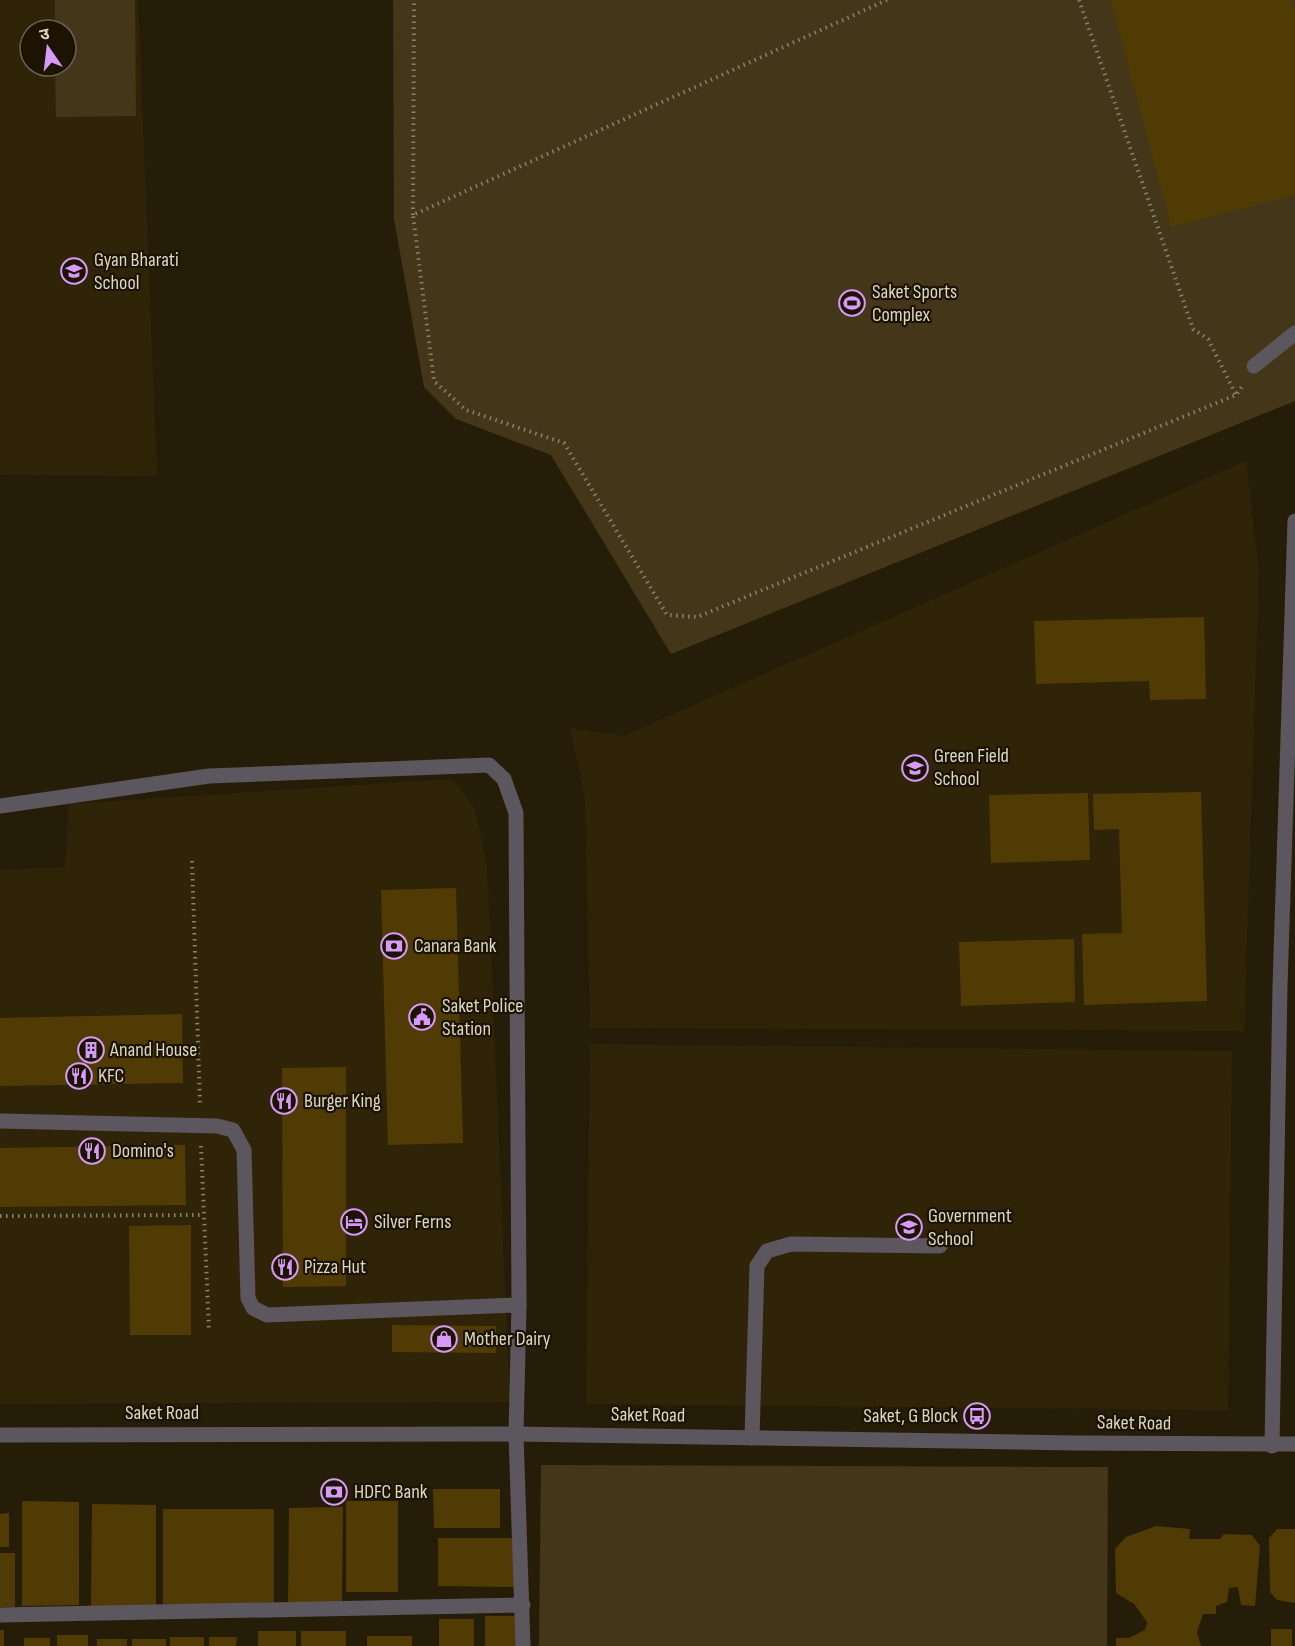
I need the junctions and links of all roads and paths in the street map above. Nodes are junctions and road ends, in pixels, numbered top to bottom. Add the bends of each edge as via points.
1 (414, 0) edge
2 (887, 0) edge
3 (1079, 0) edge
4 (413, 215) junction
5 (1295, 333) edge
6 (1254, 366) dead end
7 (1294, 521) edge
8 (1294, 579) edge
9 (0, 806) edge
10 (192, 861) dead end
11 (1287, 986) edge
12 (0, 1121) edge
13 (201, 1126) junction
14 (204, 1215) junction
15 (0, 1216) edge
16 (940, 1246) dead end
17 (519, 1305) junction
18 (209, 1331) dead end
19 (516, 1434) junction
20 (0, 1435) edge
21 (752, 1438) junction
22 (1295, 1444) edge
23 (1272, 1446) junction
24 (523, 1605) junction
25 (0, 1615) edge
26 (522, 1646) edge

1 - 4 path
2 - 4 path
3 - 4 path via 1193,329 1208,339 1236,395 697,617 667,615 564,443 466,410 434,381
5 - 6 street
7 - 8 street
8 - 11 street
9 - 17 street via 209,776 489,765 504,779 516,813
10 - 13 path
11 - 23 street
12 - 13 street
13 - 14 path
13 - 17 street via 233,1130 244,1150 248,1298 260,1313 267,1316
14 - 15 path
14 - 18 path
16 - 21 street via 791,1244 767,1251 757,1266
17 - 19 street
19 - 20 street, Saket Road
19 - 21 street, Saket Road
19 - 24 street
21 - 23 street, Saket Road
22 - 23 street, Saket Road
24 - 25 street
24 - 26 street

